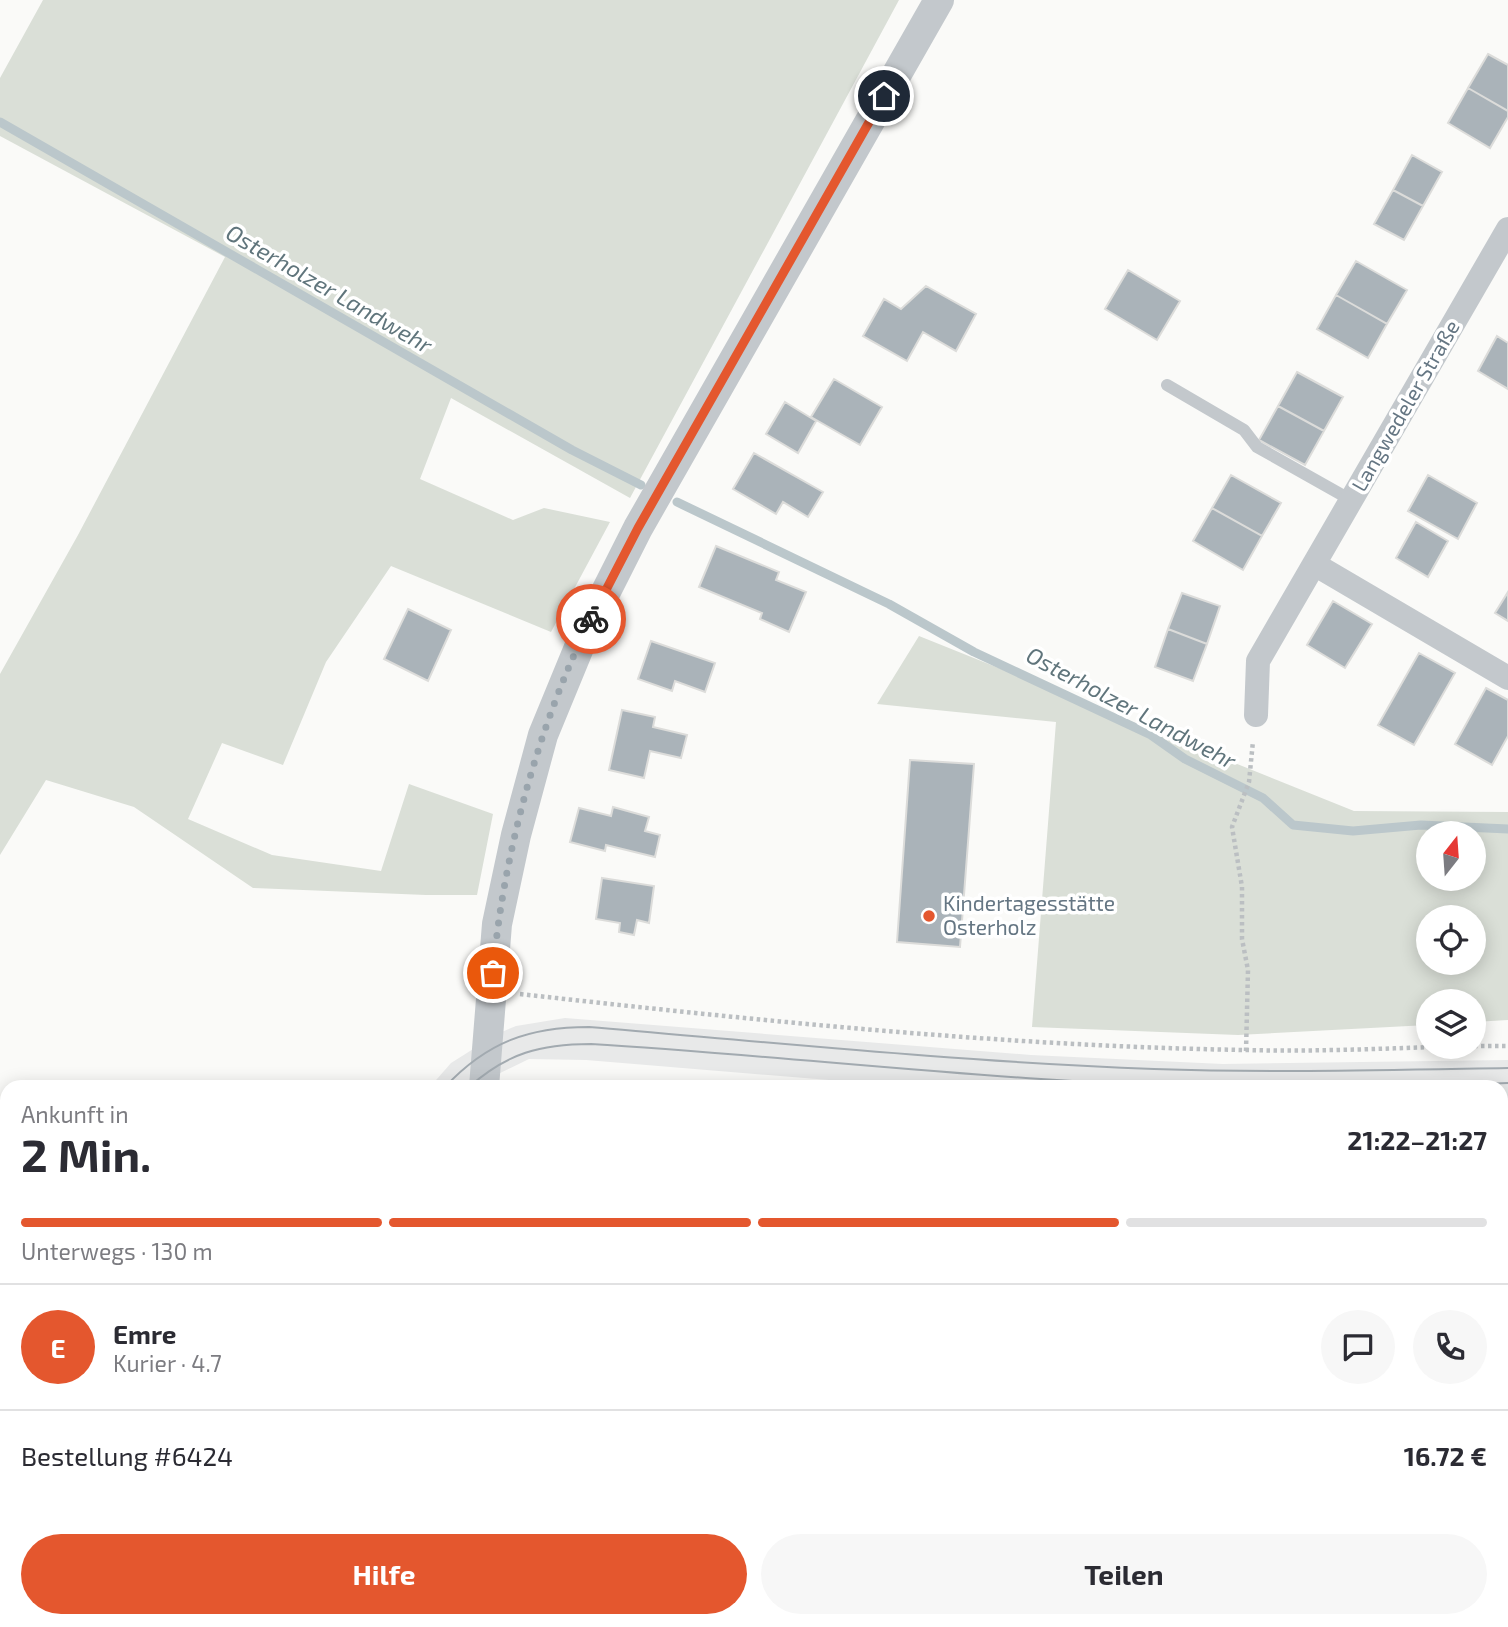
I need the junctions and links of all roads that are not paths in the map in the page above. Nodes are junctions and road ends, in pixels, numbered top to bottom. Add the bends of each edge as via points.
1 (939, 0) edge
2 (1504, 243) edge
3 (1167, 385) dead end
4 (1351, 500) junction
5 (1314, 564) junction
6 (1508, 678) edge
7 (1256, 715) road end
8 (485, 1080) edge

1 - 8 street via 638,528 584,633 543,735 516,835 497,924
2 - 4 street, Langwedeler Straße
3 - 4 lane via 1244,430 1256,447
4 - 5 street, Langwedeler Straße
5 - 6 street
5 - 7 street, Langwedeler Straße via 1258,662

